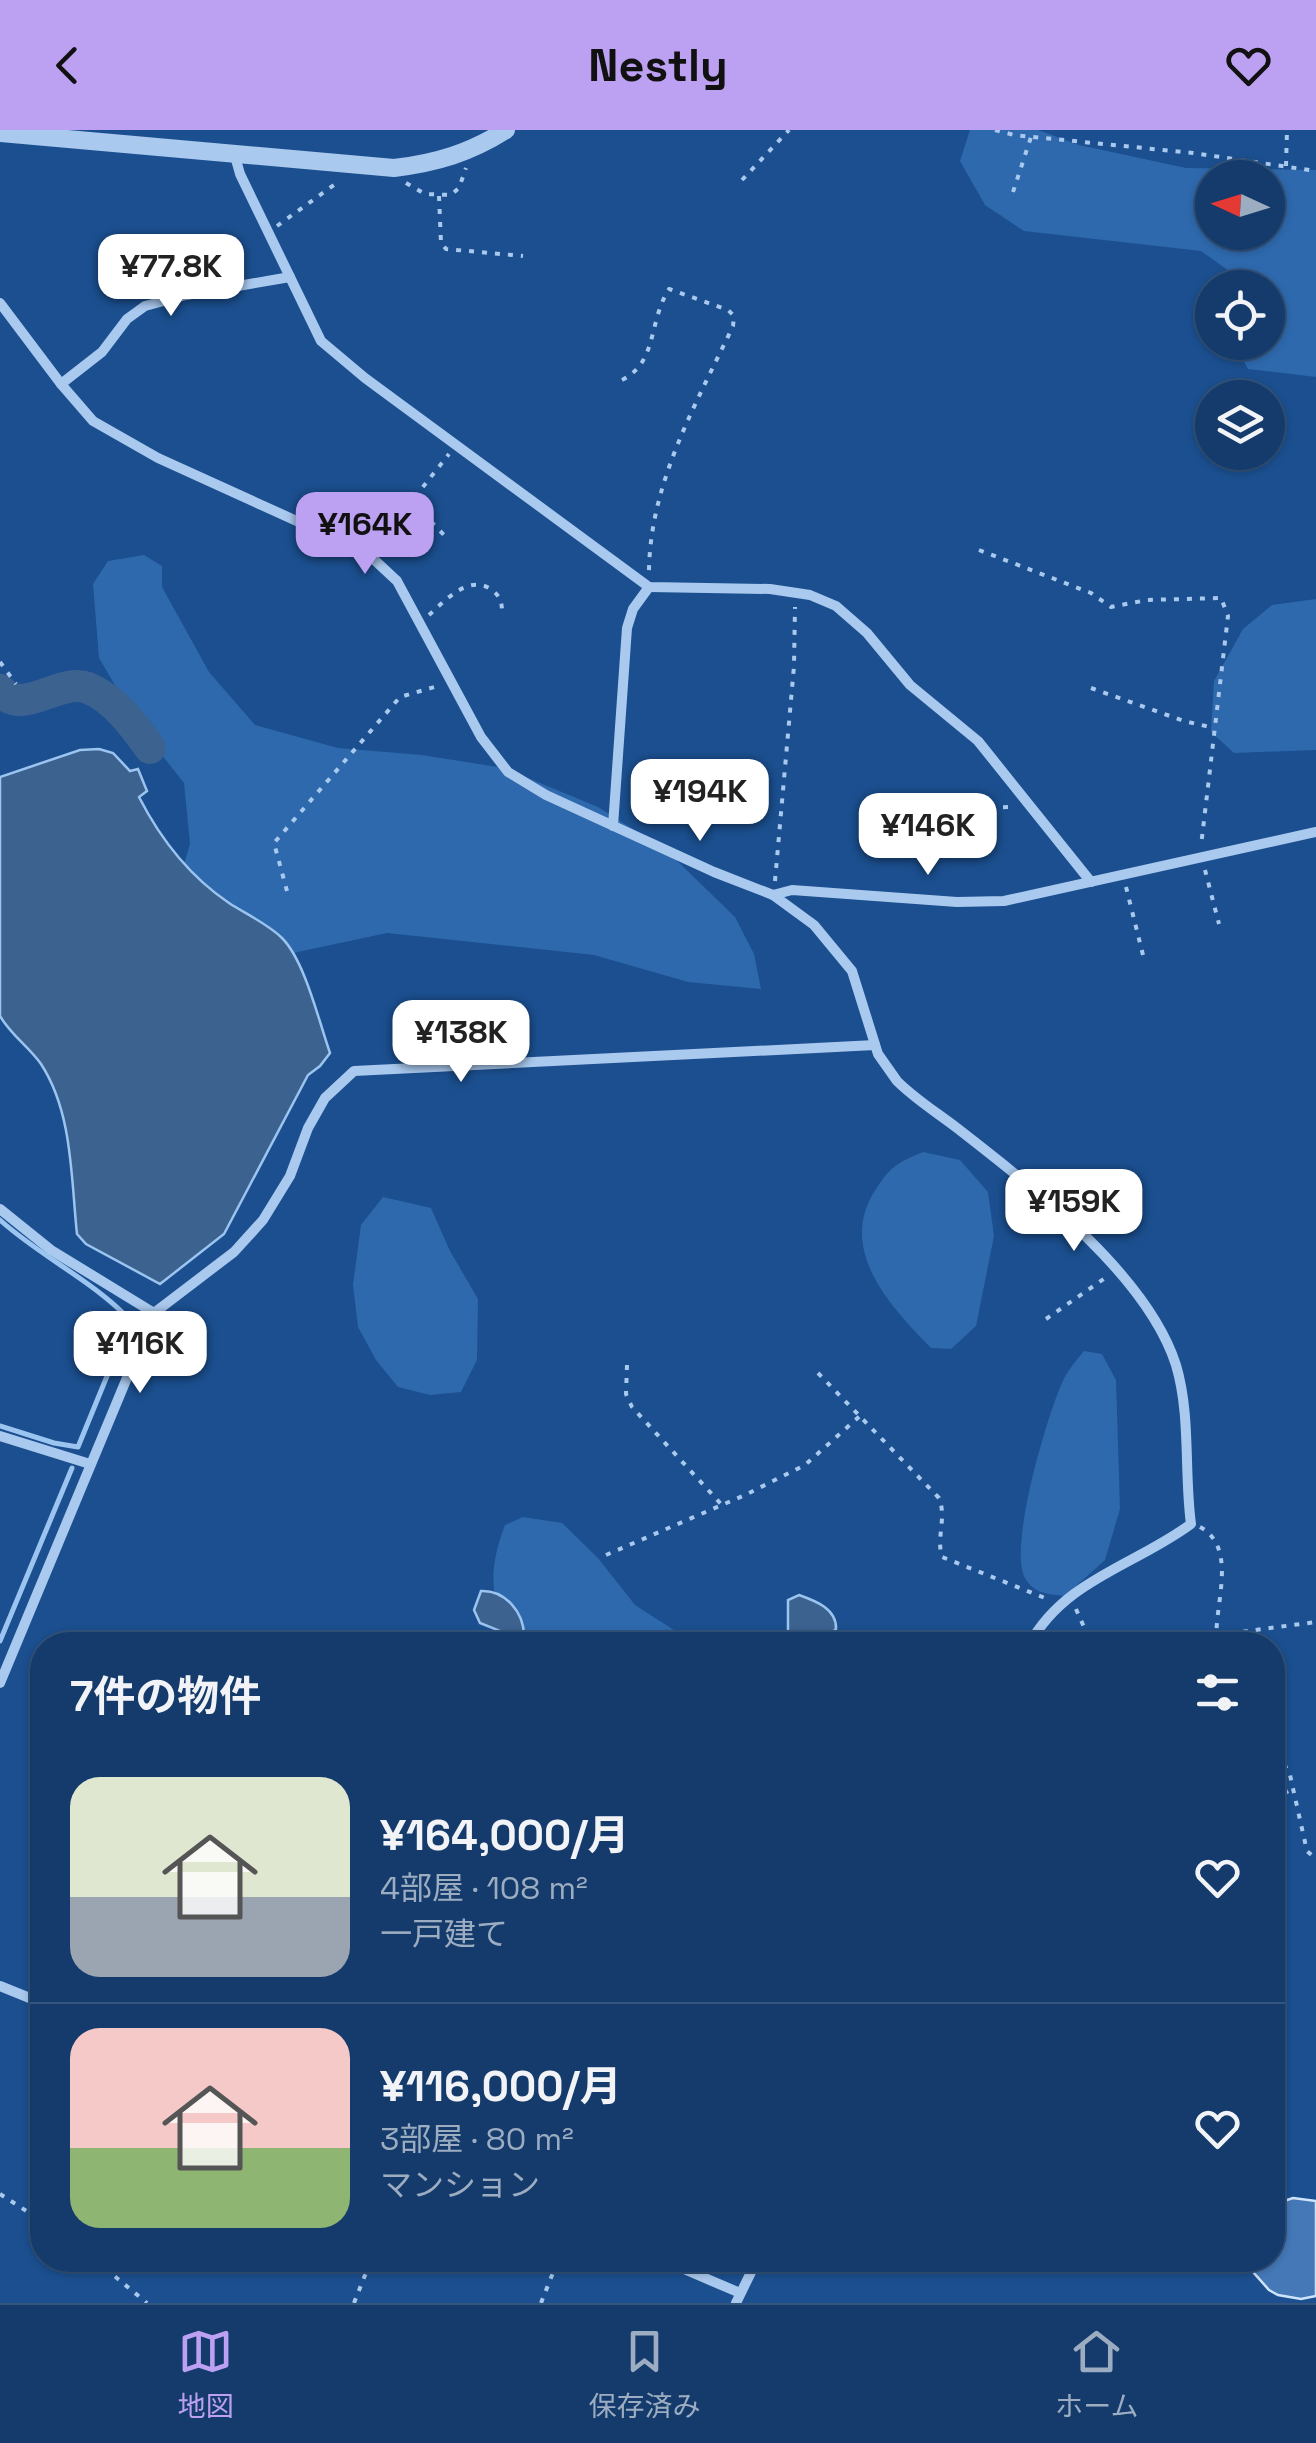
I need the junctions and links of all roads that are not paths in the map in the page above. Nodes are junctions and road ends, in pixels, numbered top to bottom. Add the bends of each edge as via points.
1 (506, 130) edge
2 (0, 133) edge
3 (235, 156) junction
4 (290, 277) junction
5 (0, 303) edge
6 (61, 384) junction
7 (648, 587) junction
8 (613, 826) junction
9 (1316, 832) edge
10 (1091, 882) junction
11 (774, 895) junction
12 (875, 1046) junction
13 (0, 1209) edge
14 (154, 1313) junction
15 (0, 1436) edge
16 (90, 1464) junction
17 (1036, 1632) edge
18 (0, 1683) edge
19 (0, 1986) edge
20 (30, 1999) edge
21 (687, 2272) edge
22 (752, 2272) edge
23 (738, 2298) edge

1 - 3 street via 466,153 394,168
2 - 3 street
3 - 4 street
4 - 6 street via 145,306
4 - 7 street via 321,341
5 - 6 street
6 - 8 street via 93,420 124,441 368,553 397,582 481,736 508,772
7 - 8 street via 627,628
7 - 10 street via 797,592 836,606 902,677 978,741
8 - 11 street
9 - 10 street
10 - 11 street via 977,902 792,890
11 - 12 street via 814,925 852,971
12 - 14 street via 354,1071 325,1098 263,1220 234,1252
12 - 17 street via 912,1096 1048,1202 1115,1271 1150,1316 1176,1366 1191,1524 1062,1602
13 - 14 street via 51,1250
14 - 16 street
15 - 16 street
16 - 18 street
19 - 20 street
21 - 23 street
22 - 23 street

